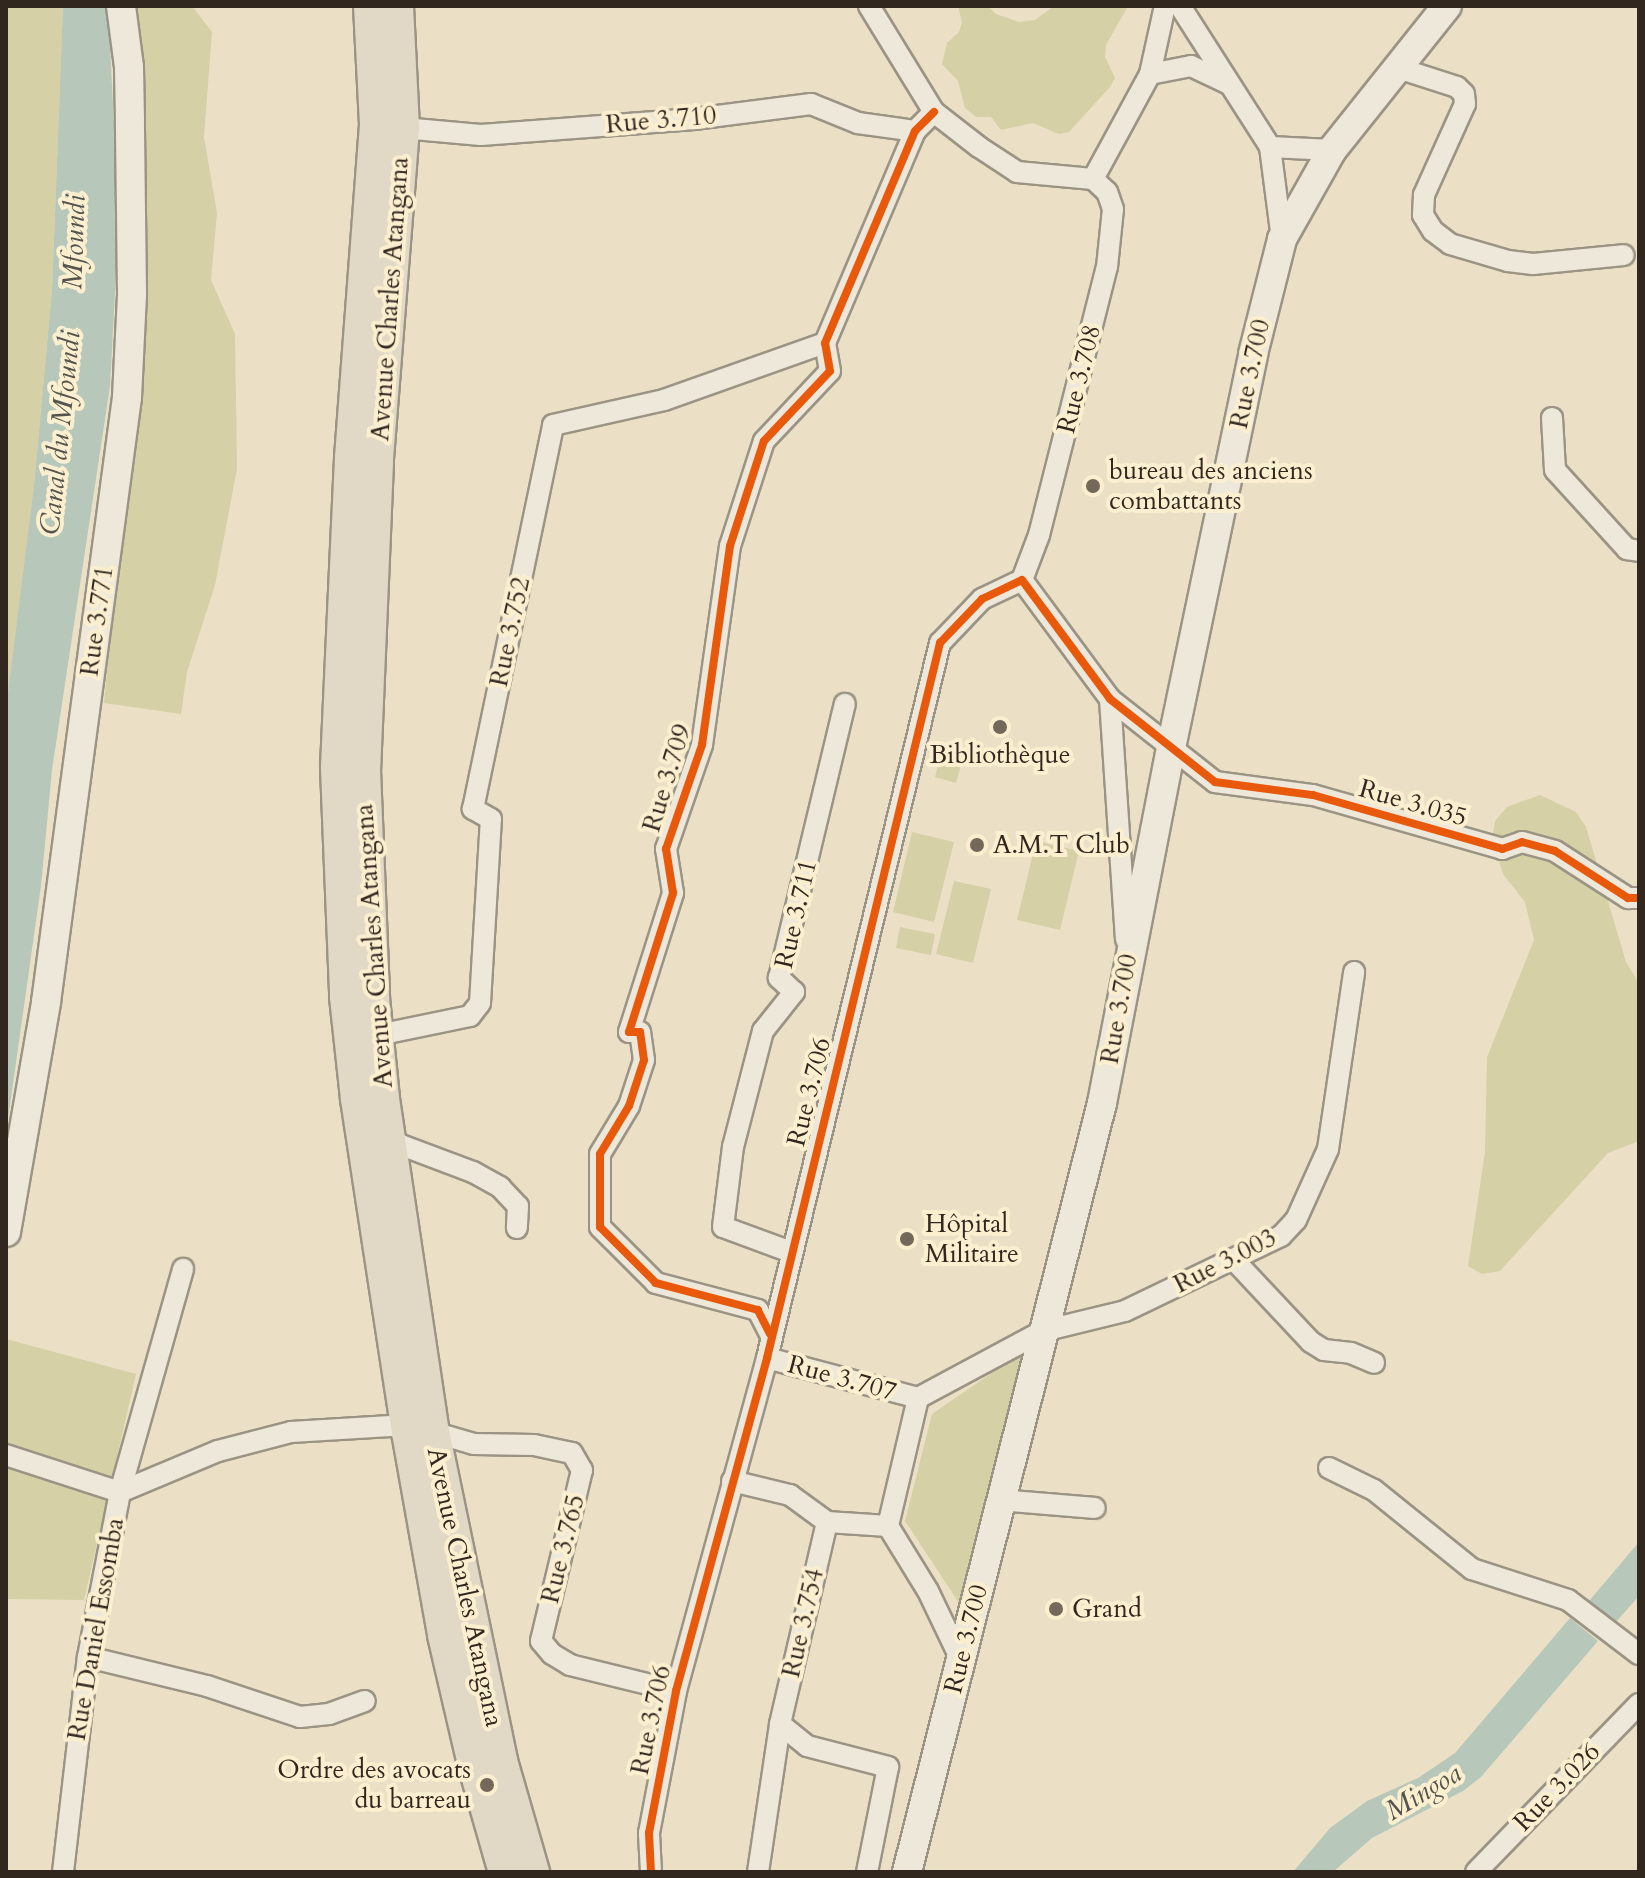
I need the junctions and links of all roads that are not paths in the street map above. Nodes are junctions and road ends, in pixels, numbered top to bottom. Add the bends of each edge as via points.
1 (121, 6) edge
2 (370, 6) edge
3 (397, 6) edge
4 (869, 6) edge
5 (1165, 6) edge
6 (1180, 6) edge
7 (1447, 6) edge
8 (1398, 68) junction
9 (1150, 74) junction
10 (1230, 86) junction
11 (934, 112) junction
12 (403, 128) junction
13 (915, 131) junction
14 (1270, 147) junction
15 (1332, 150) junction
16 (1093, 179) junction
17 (1282, 239) junction
18 (1624, 255) dead end
19 (825, 343) junction
20 (1552, 418) dead end
21 (1639, 551) edge
22 (1022, 580) junction
23 (1110, 699) junction
24 (845, 704) dead end
25 (1171, 748) junction
26 (1639, 898) edge
27 (1127, 960) junction
28 (1354, 972) dead end
29 (378, 1035) junction
30 (389, 1137) junction
31 (517, 1228) dead end
32 (6, 1232) edge
33 (791, 1252) junction
34 (1233, 1259) junction
35 (183, 1269) dead end
36 (1043, 1331) junction
37 (770, 1334) junction
38 (767, 1358) junction
39 (1374, 1363) dead end
40 (918, 1398) junction
41 (420, 1429) junction
42 (6, 1455) edge
43 (1329, 1468) dead end
44 (732, 1481) junction
45 (120, 1492) junction
46 (1000, 1500) junction
47 (1095, 1508) dead end
48 (827, 1522) junction
49 (888, 1526) junction
50 (1639, 1654) edge
51 (88, 1657) junction
52 (962, 1662) junction
53 (676, 1691) junction
54 (365, 1701) dead end
55 (1639, 1704) edge
56 (780, 1724) junction
57 (63, 1872) edge
58 (505, 1872) edge
59 (533, 1872) edge
60 (651, 1872) edge
61 (758, 1872) edge
62 (867, 1872) edge
63 (907, 1872) edge
64 (1476, 1872) edge

1 - 32 main road, Rue 3.771 via 129,67 132,294 127,397 46,1002
2 - 41 main road, Avenue Charles Atangana via 376,125 345,552 338,815 346,997 357,1099
3 - 12 main road, Avenue Charles Atangana
4 - 11 street
5 - 9 street
6 - 10 street
7 - 8 main road, Rue 3.700
8 - 15 main road, Rue 3.700
8 - 18 street via 1464,94 1465,104 1424,195 1423,215 1433,231 1450,244 1508,261 1533,264
9 - 10 street via 1191,66
9 - 16 street
10 - 14 street
11 - 13 street, Rue 3.709
11 - 16 street via 1017,172
12 - 13 street, Rue 3.710 via 481,135 811,104 858,123
12 - 29 main road, Avenue Charles Atangana via 376,478 364,770
13 - 19 street, Rue 3.709
14 - 15 street
14 - 17 street
15 - 17 main road, Rue 3.700
16 - 22 street, Rue 3.708 via 1107,192 1113,209 1107,267 1039,535
17 - 25 main road, Rue 3.700
19 - 29 street, Rue 3.752 via 664,400 553,425 473,809 491,819 480,1003 470,1016
19 - 37 street, Rue 3.709 via 830,371 764,441 730,546 702,745 666,849 673,893 629,1032 640,1032 644,1060 629,1106 600,1154 600,1227 656,1283 758,1310
20 - 21 street via 1555,470 1627,549
22 - 23 street
22 - 33 street, Rue 3.706 via 982,599 940,643
23 - 25 street
23 - 27 street
24 - 33 street, Rue 3.711 via 779,978 794,992 763,1031 733,1147 723,1227
25 - 26 street, Rue 3.035 via 1215,782 1313,795 1502,849 1522,842 1555,851 1628,898
25 - 27 main road, Rue 3.700
27 - 36 main road, Rue 3.700 via 1102,1103
28 - 34 street, Rue 3.003 via 1328,1149 1314,1185 1281,1236
29 - 30 main road, Avenue Charles Atangana
30 - 31 street via 500,1187 518,1206
30 - 41 main road, Avenue Charles Atangana
33 - 37 street, Rue 3.706
34 - 36 street, Rue 3.003 via 1125,1311
34 - 39 street via 1311,1342
35 - 45 street
36 - 40 street, Rue 3.707
36 - 46 main road, Rue 3.700
37 - 38 street, Rue 3.706
38 - 40 street, Rue 3.707
38 - 44 street, Rue 3.706
40 - 49 street
41 - 45 street, Rue Daniel Essomba via 291,1432 218,1451
41 - 53 street, Rue 3.765 via 474,1444 534,1445 572,1453 582,1470 541,1641 570,1665
41 - 58 main road, Avenue Charles Atangana via 444,1635
41 - 59 main road, Avenue Charles Atangana
42 - 45 street
43 - 50 street via 1374,1490 1472,1569 1568,1600
44 - 48 street via 790,1495
44 - 53 street, Rue 3.706
45 - 51 street, Rue Daniel Essomba
46 - 47 street
46 - 52 main road, Rue 3.700
48 - 49 street
48 - 56 street, Rue 3.754
49 - 52 street via 928,1591
51 - 54 street via 207,1686 300,1717 329,1714
51 - 57 street, Rue Daniel Essomba
52 - 63 main road, Rue 3.700
53 - 60 street, Rue 3.706 via 649,1833
55 - 64 street, Rue 3.026
56 - 61 street, Rue 3.754
56 - 62 street via 807,1746 888,1767

